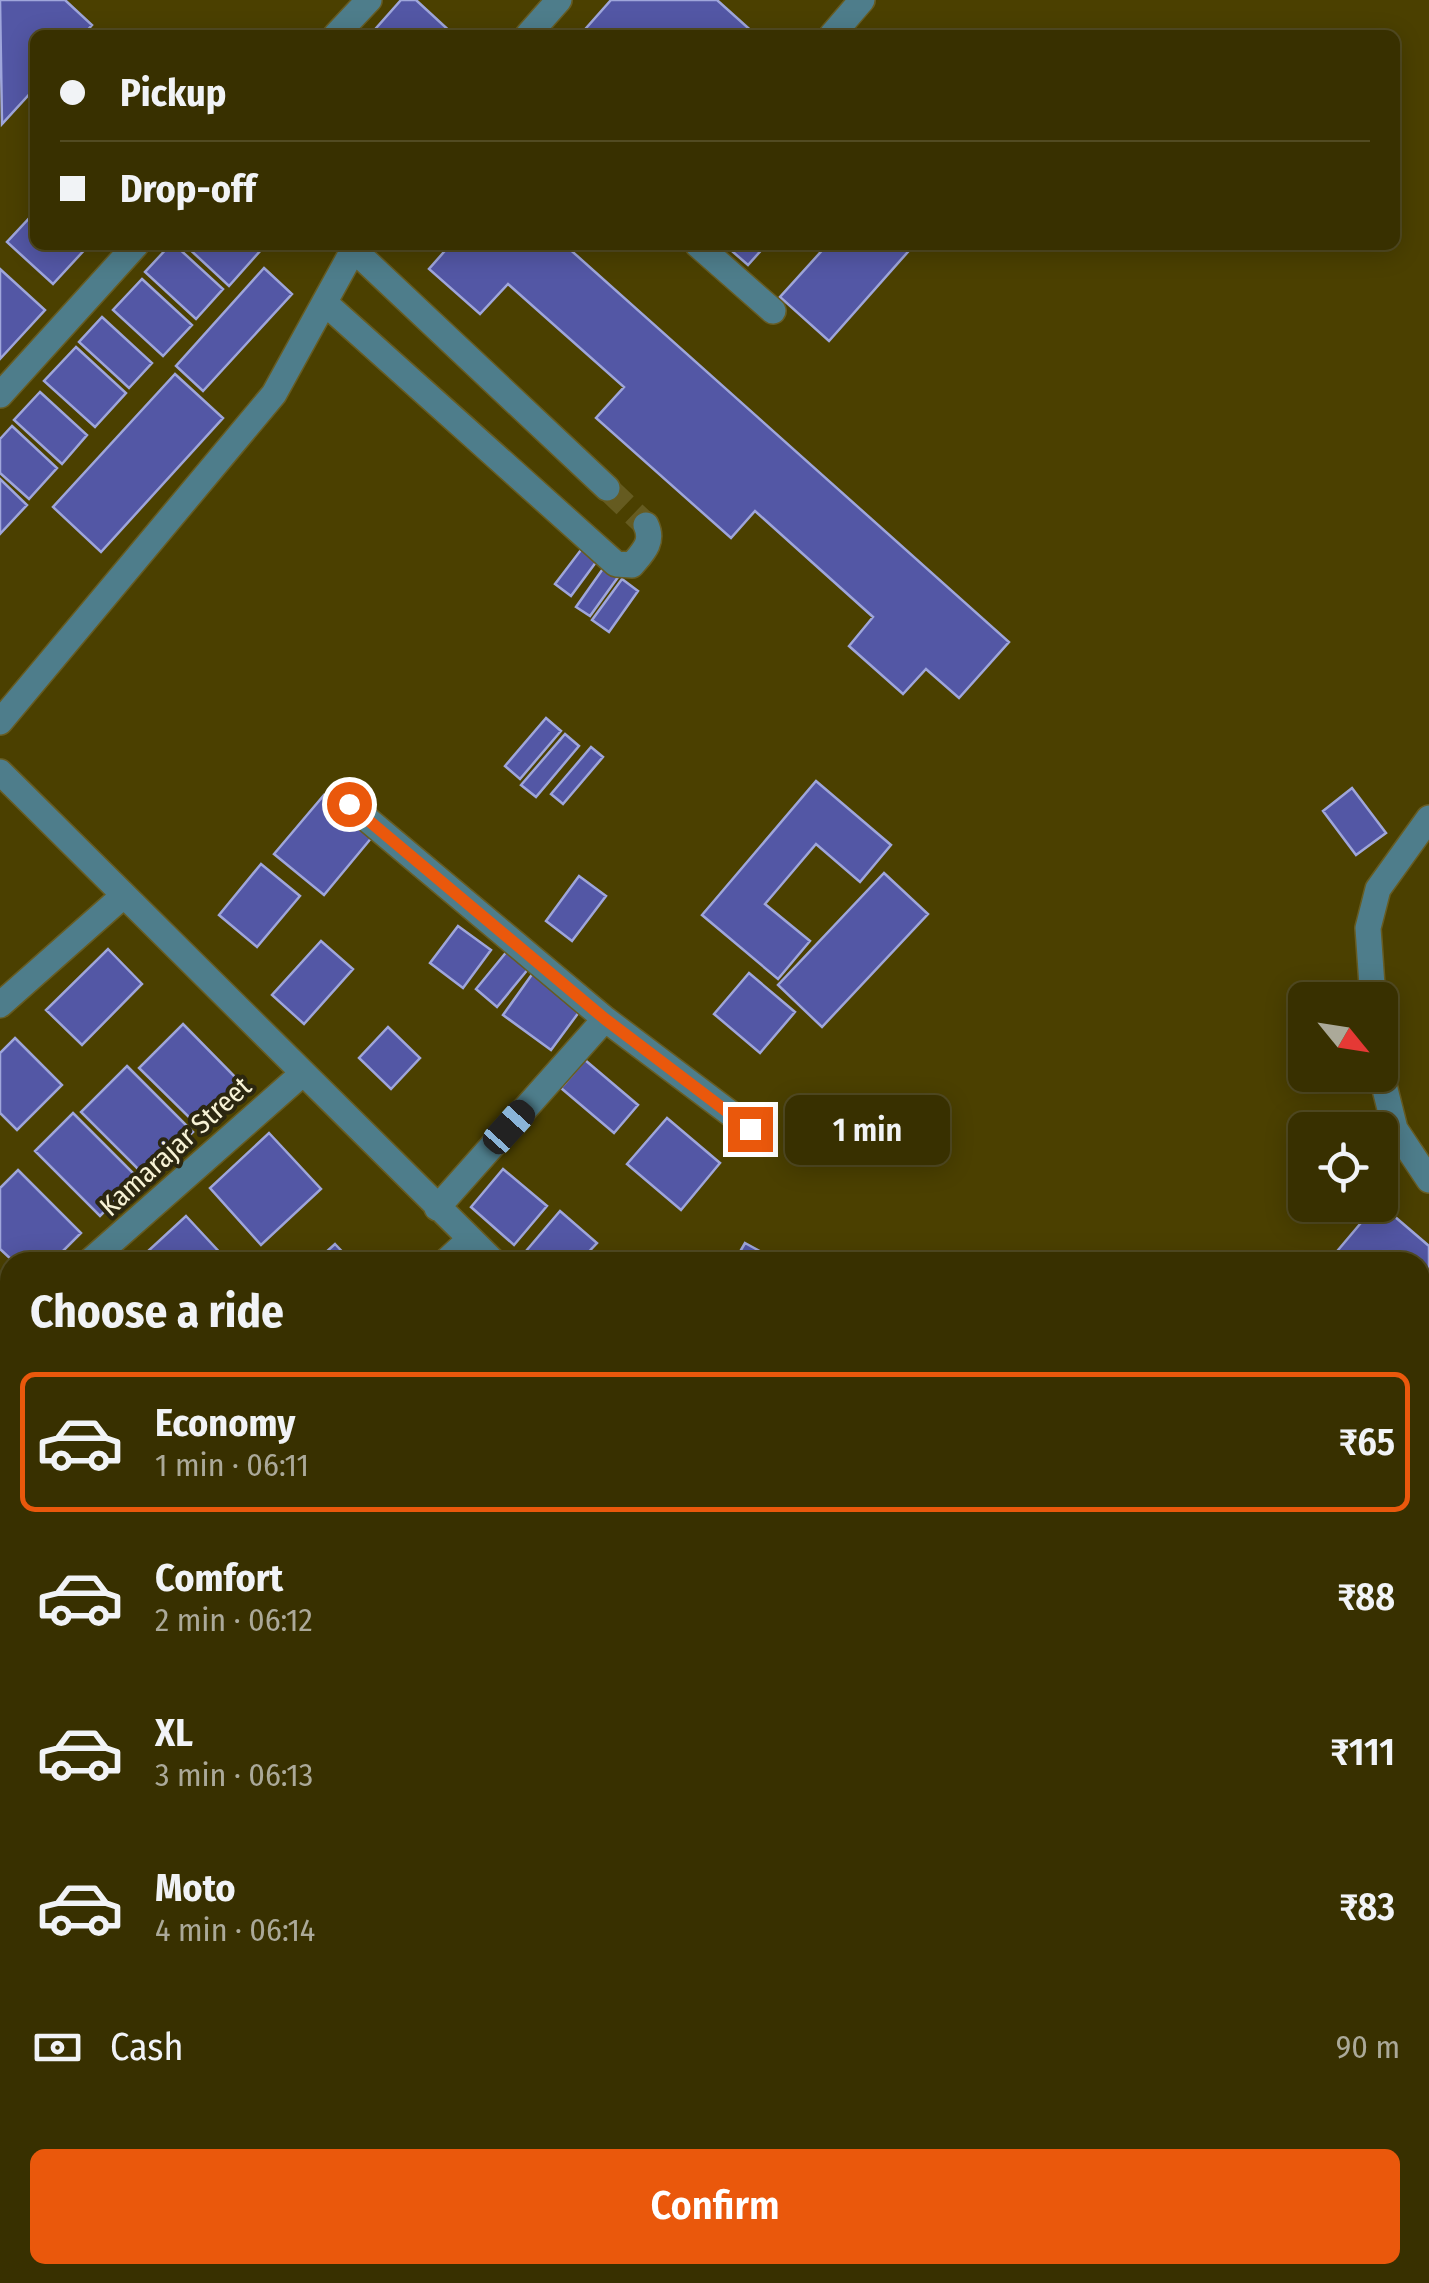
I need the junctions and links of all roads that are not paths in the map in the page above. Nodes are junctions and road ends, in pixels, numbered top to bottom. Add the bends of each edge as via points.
1 (370, 0) edge
2 (558, 0) edge
3 (862, 0) edge
4 (341, 30) edge
5 (532, 30) edge
6 (836, 30) edge
7 (131, 250) edge
8 (353, 250) edge
9 (358, 250) edge
10 (704, 250) edge
11 (325, 302) junction
12 (773, 311) dead end
13 (0, 395) edge
14 (607, 488) tunnel mouth
15 (646, 525) dead end
16 (0, 722) edge
17 (0, 772) edge
18 (349, 804) dead end
19 (1429, 818) edge
20 (124, 896) junction
21 (1371, 982) edge
22 (0, 1005) edge
23 (605, 1019) junction
24 (302, 1074) junction
25 (1385, 1092) edge
26 (750, 1129) dead end
27 (1429, 1180) edge
28 (437, 1208) junction
29 (468, 1240) junction
30 (100, 1252) edge
31 (455, 1252) edge
32 (482, 1252) edge

1 - 4 street
2 - 5 street
3 - 6 street
7 - 13 street
8 - 11 street
9 - 14 street
10 - 12 street
11 - 15 street via 616,564 632,564 648,546
11 - 16 street via 274,394
17 - 20 street
18 - 23 street
19 - 21 street via 1378,889 1368,928
20 - 22 street
20 - 24 street
23 - 26 street
23 - 28 street
24 - 28 street
24 - 30 street, Kamarajar Street
25 - 27 street via 1394,1129
28 - 29 street
29 - 31 street
29 - 32 street

